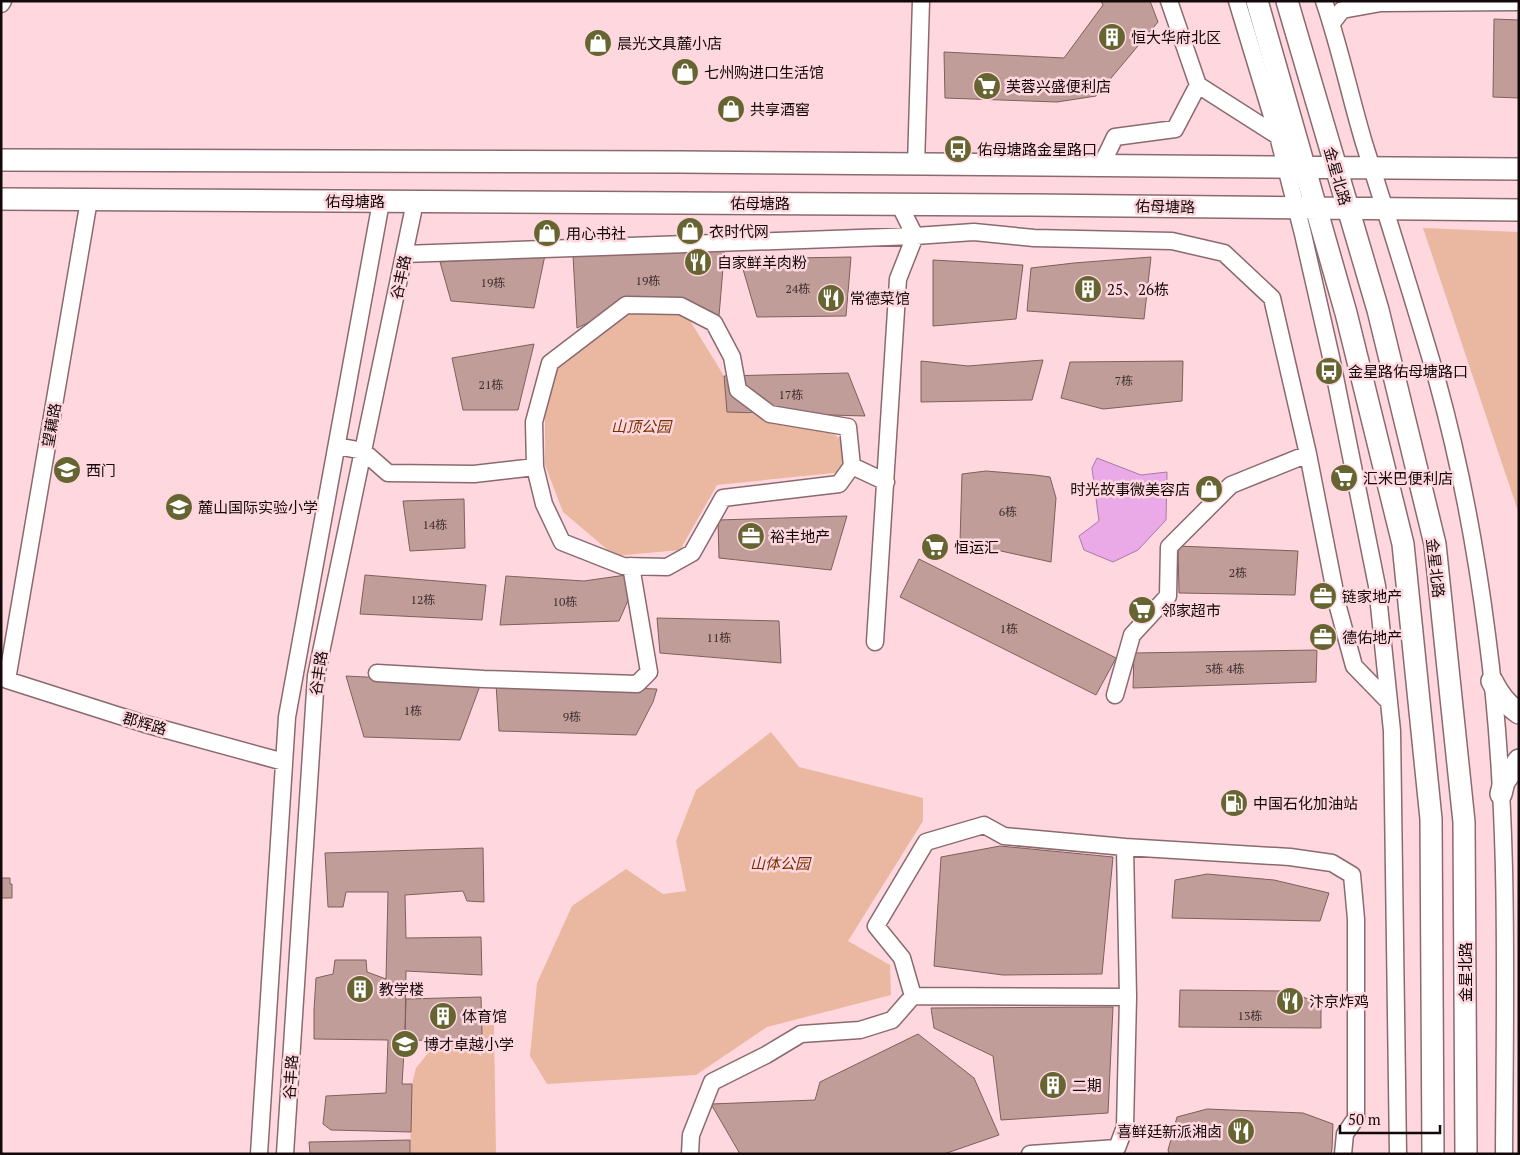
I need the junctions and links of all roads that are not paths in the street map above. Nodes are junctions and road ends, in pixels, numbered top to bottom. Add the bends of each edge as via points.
1 (921, 1) edge
2 (1169, 1) edge
3 (1237, 1) edge
4 (1257, 1) edge
5 (1287, 1) edge
6 (1324, 1) edge
7 (1519, 2) edge
8 (1332, 23) junction
9 (1198, 85) junction
10 (1278, 136) junction
11 (1, 160) edge
12 (916, 164) junction
13 (1101, 166) junction
14 (1296, 168) junction
15 (1336, 168) junction
16 (1372, 168) junction
17 (1519, 169) edge
18 (1, 199) edge
19 (90, 200) junction
20 (381, 202) junction
21 (414, 202) junction
22 (899, 204) junction
23 (1306, 208) junction
24 (1348, 209) junction
25 (1385, 209) junction
26 (1519, 210) edge
27 (915, 236) junction
28 (404, 254) junction
29 (337, 446) junction
30 (363, 451) junction
31 (1308, 454) junction
32 (852, 466) junction
33 (535, 467) junction
34 (886, 482) junction
35 (631, 566) junction
36 (876, 642) dead end
37 (377, 673) dead end
38 (6, 680) joint
39 (1492, 681) junction
40 (1115, 696) dead end
41 (1389, 702) junction
42 (1519, 713) edge
43 (1519, 760) edge
44 (284, 762) junction
45 (1501, 794) junction
46 (1125, 847) junction
47 (913, 996) junction
48 (1128, 997) junction
49 (259, 1154) edge
50 (284, 1154) edge
51 (690, 1154) edge
52 (1030, 1154) edge
53 (1343, 1154) edge
54 (1398, 1154) edge
55 (1434, 1154) edge
56 (1466, 1154) edge
57 (1504, 1154) edge

1 - 12 street
2 - 9 street
3 - 10 street
4 - 14 main road, 金星北路
5 - 15 main road, 金星北路
6 - 8 street
7 - 8 street via 1381,4 1342,10
8 - 16 street
9 - 10 street
9 - 13 street via 1175,128 1115,137
10 - 14 street
11 - 12 main road
12 - 13 main road
13 - 14 main road
14 - 15 main road
14 - 23 main road, 金星北路
15 - 16 main road
15 - 24 main road, 金星北路
16 - 17 main road
16 - 25 street
18 - 19 main road, 佑母塘路
19 - 20 main road, 佑母塘路
19 - 38 street, 望藕路
20 - 21 main road, 佑母塘路
20 - 29 street, 谷丰路
21 - 22 main road, 佑母塘路
21 - 28 street, 谷丰路
22 - 23 main road, 佑母塘路
22 - 27 street
23 - 24 main road, 佑母塘路
23 - 41 street via 1331,357 1377,586
23 - 55 main road, 金星北路 via 1346,313 1403,544 1432,819
24 - 25 main road, 佑母塘路
24 - 56 main road, 金星北路 via 1378,310 1435,544 1464,822
25 - 26 main road, 佑母塘路
25 - 39 street via 1448,425 1479,574
27 - 28 street
27 - 31 street via 974,232 1034,238 1172,241 1224,253 1272,298
27 - 34 street via 898,279
28 - 30 street, 谷丰路
29 - 30 street
29 - 44 street, 谷丰路 via 287,717
30 - 33 street via 388,473 474,474
30 - 50 street, 谷丰路 via 316,676
31 - 40 street via 1231,485 1169,546 1168,596 1132,635
31 - 41 street via 1338,607 1354,666
32 - 33 street via 848,427 770,414 738,390 732,357 714,323 681,306 626,305 550,363 534,422
32 - 34 street
32 - 35 street via 839,484 723,498 692,553 667,567
33 - 35 street via 544,504 562,542 623,566
34 - 36 street
35 - 37 street via 649,672 637,684
38 - 44 street, 郡辉路 via 145,724
39 - 42 main road via 1499,695
39 - 45 street
41 - 54 street
43 - 45 main road via 1504,782
44 - 49 street, 谷丰路
45 - 57 street via 1505,922
46 - 47 street via 1004,836 984,825 926,842 876,926 902,958
46 - 48 street
46 - 53 street via 1290,857 1332,863 1352,875 1356,919 1356,1118 1345,1134
47 - 48 street
47 - 51 street via 892,1020 860,1030 801,1034 712,1082 691,1135
48 - 52 street via 1125,1127 1117,1148

